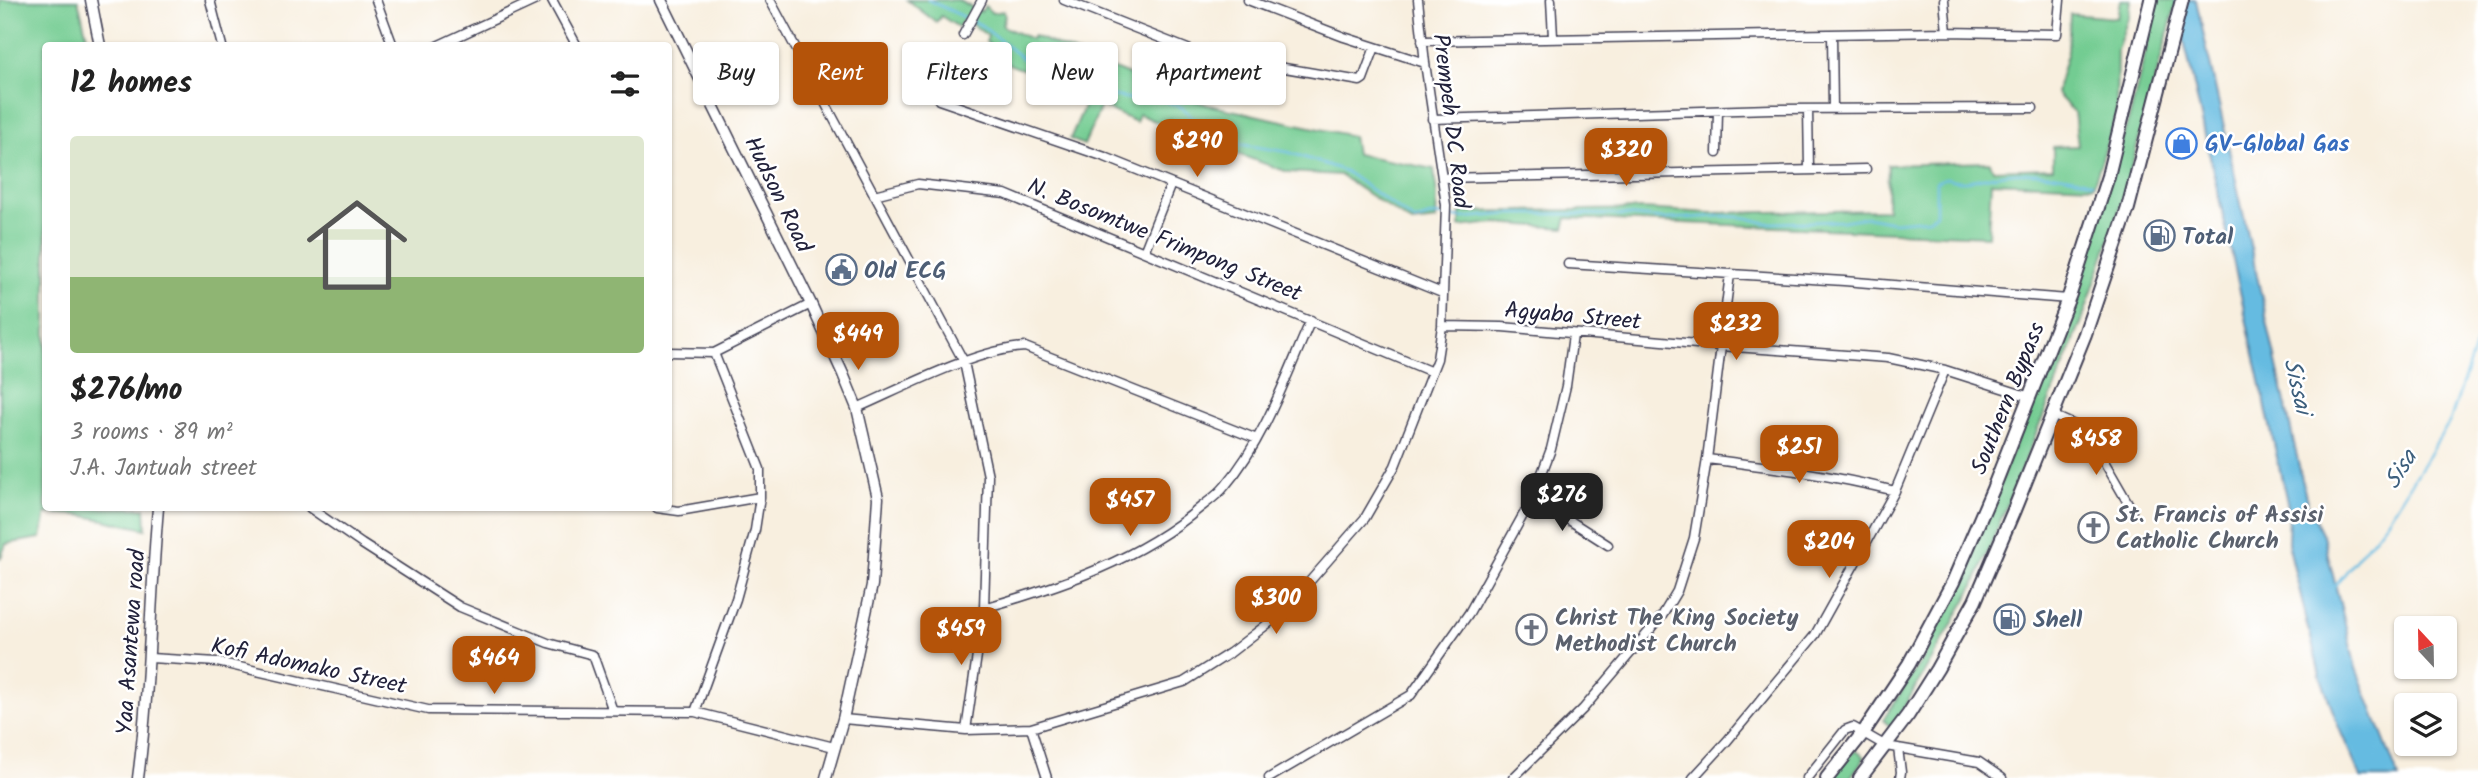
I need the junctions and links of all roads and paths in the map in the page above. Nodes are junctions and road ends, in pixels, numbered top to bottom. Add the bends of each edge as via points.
1 (91, 0) edge
2 (210, 0) edge
3 (376, 0) edge
4 (536, 0) edge
5 (552, 0) edge
6 (661, 0) edge
7 (770, 0) edge
8 (982, 0) edge
9 (1065, 0) edge
10 (1248, 0) edge
11 (1418, 0) edge
12 (1551, 0) edge
13 (1944, 0) edge
14 (2060, 0) edge
15 (2151, 0) edge
16 (2182, 0) edge
17 (1947, 32) junction
18 (963, 35) dead end
19 (1832, 35) junction
20 (1553, 37) junction
21 (1422, 41) junction
22 (99, 42) edge
23 (221, 42) edge
24 (392, 42) edge
25 (446, 42) edge
26 (574, 42) edge
27 (1374, 47) junction
28 (1425, 63) junction
29 (954, 105) edge
30 (2033, 108) dead end
31 (1808, 109) junction
32 (1833, 109) junction
33 (1718, 111) junction
34 (1432, 119) junction
35 (1717, 153) dead end
36 (1809, 169) junction
37 (1866, 169) dead end
38 (1442, 178) junction
39 (1171, 184) junction
40 (874, 195) junction
41 (1144, 252) junction
42 (1568, 264) dead end
43 (1730, 274) junction
44 (1443, 293) junction
45 (2068, 299) junction
46 (811, 304) junction
47 (1311, 320) junction
48 (1442, 326) junction
49 (1573, 335) junction
50 (1720, 346) junction
51 (672, 352) edge
52 (714, 353) junction
53 (964, 362) junction
54 (1945, 370) junction
55 (1432, 372) junction
56 (2030, 397) junction
57 (857, 408) junction
58 (2052, 415) junction
59 (1257, 439) junction
60 (1707, 459) junction
61 (1895, 491) junction
62 (760, 497) junction
63 (1533, 497) junction
64 (672, 510) edge
65 (2132, 510) dead end
66 (158, 511) edge
67 (314, 511) edge
68 (1608, 545) dead end
69 (984, 608) junction
70 (150, 658) junction
71 (613, 711) junction
72 (695, 712) junction
73 (843, 719) junction
74 (1031, 728) junction
75 (966, 730) junction
76 (1863, 733) junction
77 (834, 747) junction
78 (1892, 747) junction
79 (138, 778) edge
80 (826, 778) edge
81 (1047, 778) edge
82 (1269, 778) edge
83 (1514, 778) edge
84 (1693, 778) edge
85 (1807, 778) edge
86 (1827, 778) edge
87 (1860, 778) edge
88 (1900, 778) edge
89 (2002, 778) edge

1 - 22 street
2 - 23 street
3 - 24 street
4 - 25 street
5 - 26 street
6 - 46 street, Hudson Road
7 - 40 street
8 - 18 street
9 - 27 street via 1198,53 1360,81
10 - 27 street
11 - 21 street, Prempeh DC Road
12 - 20 street
13 - 17 street
14 - 17 street via 2057,33
15 - 45 highway, Southern Bypass via 2108,176
16 - 58 highway, Southern Bypass via 2128,208
17 - 19 street
19 - 20 street
19 - 32 street
20 - 21 street
21 - 28 street, Prempeh DC Road
27 - 28 street
28 - 34 street, Prempeh DC Road
29 - 39 street
30 - 32 street
31 - 32 street
31 - 33 street
31 - 36 street
33 - 34 street
33 - 35 street
34 - 38 street, Prempeh DC Road
36 - 37 street
36 - 38 street
38 - 44 street, Prempeh DC Road via 1446,205
39 - 41 street
39 - 44 street
40 - 41 street, N. Bosomtwe Frimpong Street via 918,184 1005,194
40 - 53 street
41 - 47 street, N. Bosomtwe Frimpong Street
42 - 43 street
43 - 45 street
43 - 50 street
44 - 48 street, Prempeh DC Road
45 - 56 highway, Southern Bypass
46 - 52 street
46 - 57 street, Hudson Road
47 - 55 street, N. Bosomtwe Frimpong Street
47 - 59 street
48 - 49 street, Agyaba Street
48 - 55 street, Prempeh DC Road
49 - 50 street, Agyaba Street
49 - 63 street via 1560,417
50 - 54 street, Agyaba Street via 1888,358
50 - 60 street
51 - 52 street
52 - 62 street via 760,469
53 - 57 street
53 - 59 street via 1003,348 1025,347
53 - 69 street via 988,476
54 - 56 street, Agyaba Street
54 - 61 street
55 - 74 street, Prempeh DC Road via 1395,466 1365,519 1283,612 1184,682
56 - 76 highway, Southern Bypass via 1948,592 1909,664
57 - 73 street, Hudson Road via 878,512 872,585
58 - 65 street via 2086,430
58 - 78 highway, Southern Bypass via 1975,601
59 - 69 street via 1225,487 1169,532 1134,553 1048,589
60 - 61 street via 1827,475
60 - 83 street via 1694,538 1671,602 1583,709
61 - 84 street via 1815,635
62 - 64 street
62 - 72 street via 736,599
63 - 68 street
63 - 82 street via 1469,613 1411,695
66 - 70 street, Yaa Asantewa road
67 - 71 street via 460,607 548,643 593,655
69 - 75 street
70 - 71 street, Kofi Adomako Street via 217,662 428,710
70 - 79 street, Yaa Asantewa road
71 - 72 street, Kofi Adomako Street
72 - 77 street, Kofi Adomako Street
73 - 75 street, Prempeh DC Road
73 - 77 street, Hudson Road
74 - 75 street, Prempeh DC Road
74 - 81 street
76 - 78 street
76 - 85 street via 1853,727 1845,730
76 - 86 highway, Southern Bypass
77 - 80 street, Hudson Road
78 - 87 highway, Southern Bypass
78 - 88 street
78 - 89 street via 1979,762

